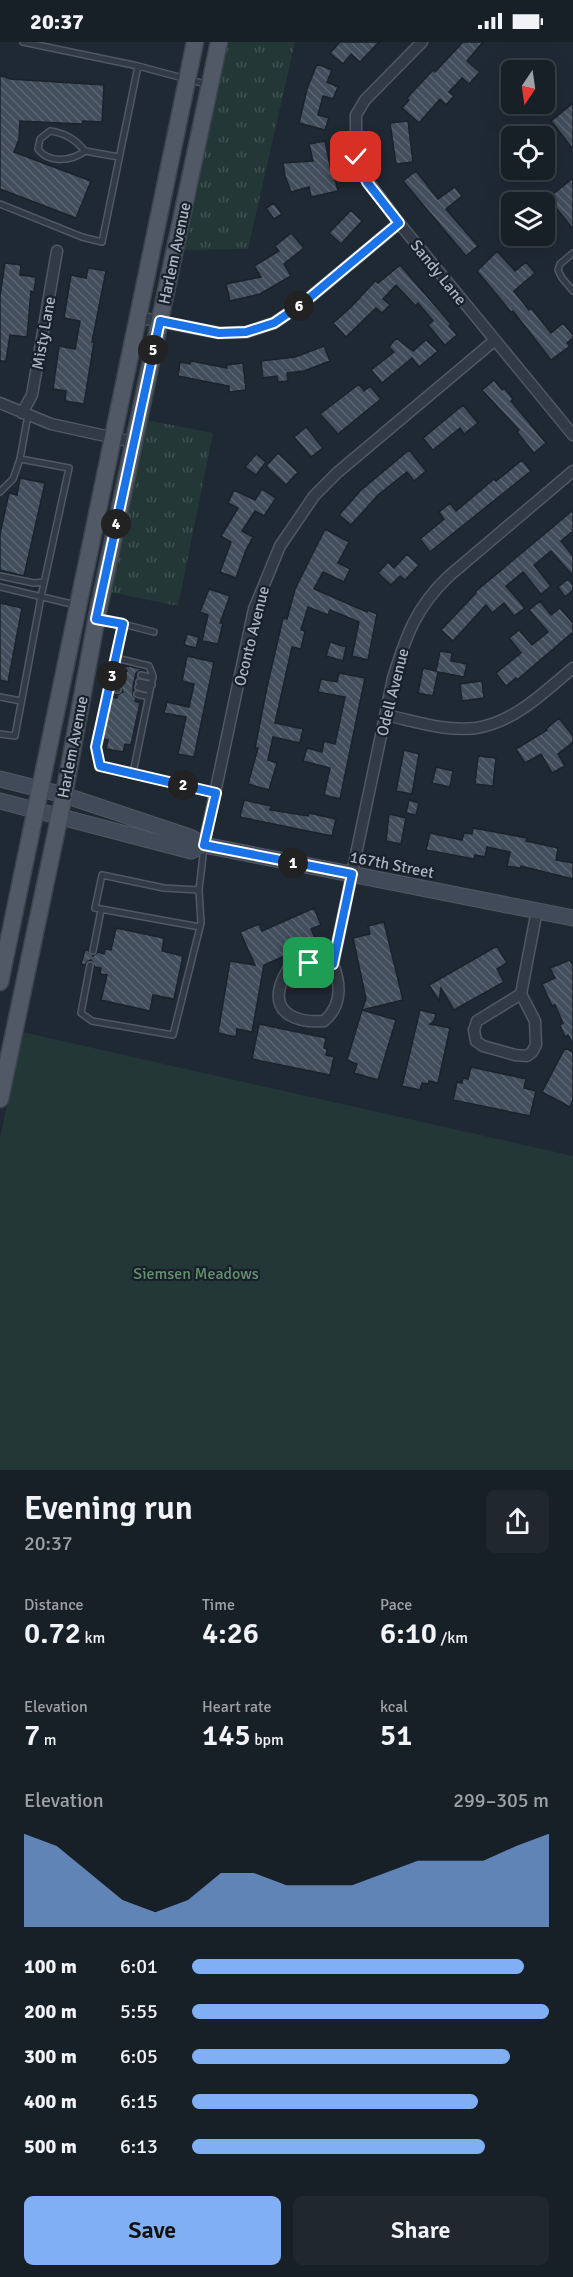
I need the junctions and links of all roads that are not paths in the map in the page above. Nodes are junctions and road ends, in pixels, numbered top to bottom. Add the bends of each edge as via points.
1 (23, 42) edge
2 (195, 42) edge
3 (219, 42) edge
4 (422, 42) edge
5 (138, 66) junction
6 (187, 79) junction
7 (210, 85) junction
8 (85, 151) junction
9 (119, 157) junction
10 (0, 204) edge
11 (399, 223) junction
12 (57, 251) dead end
13 (573, 253) edge
14 (573, 291) edge
15 (137, 316) junction
16 (160, 321) junction
17 (495, 340) junction
18 (0, 403) edge
19 (25, 414) junction
20 (573, 435) edge
21 (112, 438) junction
22 (133, 442) junction
23 (20, 459) junction
24 (573, 471) edge
25 (1, 492) edge
26 (0, 500) edge
27 (0, 576) edge
28 (44, 582) junction
29 (0, 587) edge
30 (41, 597) junction
31 (77, 606) junction
32 (96, 619) junction
33 (123, 624) junction
34 (154, 632) dead end
35 (116, 658) junction
36 (573, 668) edge
37 (111, 678) junction
38 (151, 688) junction
39 (0, 697) edge
40 (21, 701) junction
41 (386, 715) junction
42 (0, 734) edge
43 (133, 773) junction
44 (0, 779) edge
45 (40, 789) junction
46 (216, 793) junction
47 (64, 795) junction
48 (0, 801) edge
49 (35, 810) junction
50 (59, 816) junction
51 (204, 845) junction
52 (352, 874) junction
53 (199, 890) junction
54 (101, 910) junction
55 (537, 910) junction
56 (573, 918) edge
57 (200, 927) junction
58 (93, 951) dead end
59 (333, 964) junction
60 (90, 965) dead end
61 (0, 982) edge
62 (521, 994) junction
63 (0, 1100) edge

1 - 5 lane
2 - 6 main road, Harlem Avenue
3 - 7 main road, Harlem Avenue
4 - 11 street, Sandy Lane via 365,100 356,115 356,157 361,172
5 - 6 lane
5 - 9 lane
6 - 7 lane
6 - 15 main road, Harlem Avenue
7 - 16 main road, Harlem Avenue
8 - 8 lane via 68,159 47,157 38,149 40,139 50,131 78,141
8 - 9 lane
9 - 10 lane via 102,242
11 - 16 street via 274,323 246,332 219,333
11 - 17 street, Sandy Lane
12 - 19 street, Misty Lane via 32,395
13 - 14 lane via 558,270
15 - 16 street
15 - 21 main road, Harlem Avenue
16 - 22 main road, Harlem Avenue
17 - 20 street, Sandy Lane
17 - 46 street, Oconto Avenue via 338,472 314,496 290,530 254,609
18 - 19 street
19 - 21 street
19 - 23 lane
21 - 22 street
21 - 31 main road, Harlem Avenue
22 - 32 main road, Harlem Avenue
23 - 25 lane via 13,479
23 - 28 lane via 69,468
24 - 41 street, Odell Avenue via 449,576 423,603 406,635
25 - 26 lane
27 - 28 lane
28 - 30 lane
29 - 30 lane
30 - 31 lane
30 - 40 lane
31 - 45 main road, Harlem Avenue
32 - 33 lane
32 - 47 main road, Harlem Avenue
33 - 34 lane
33 - 35 lane
35 - 37 lane
35 - 38 lane via 149,666
36 - 41 street via 527,706 476,728 427,724
37 - 37 lane via 120,680
37 - 43 lane via 96,747 100,766
38 - 38 lane via 139,685
38 - 43 lane
39 - 40 lane
40 - 42 lane via 15,736
41 - 52 street, Odell Avenue
43 - 46 lane
44 - 45 street, 167th Street
45 - 47 street, 167th Street
45 - 49 main road, Harlem Avenue
46 - 51 street, Oconto Avenue
47 - 50 main road, Harlem Avenue
47 - 51 street, 167th Street
48 - 49 street, 167th Street
49 - 50 street, 167th Street
49 - 61 main road, Harlem Avenue
50 - 51 street, 167th Street via 191,850
50 - 63 main road, Harlem Avenue
51 - 52 street, 167th Street
51 - 53 lane
52 - 55 street, 167th Street
52 - 59 street, Odell Avenue
53 - 54 lane via 164,888 102,875 95,908
53 - 57 lane
54 - 57 lane
54 - 58 lane
55 - 56 street, 167th Street
55 - 62 street
57 - 60 lane via 173,1035 92,1021 81,1013
59 - 59 street via 340,988 333,1014 314,1022 284,1012 278,1002 288,969 309,963
62 - 62 street via 535,1021 536,1045 532,1052 527,1056 515,1055 476,1041 477,1021

